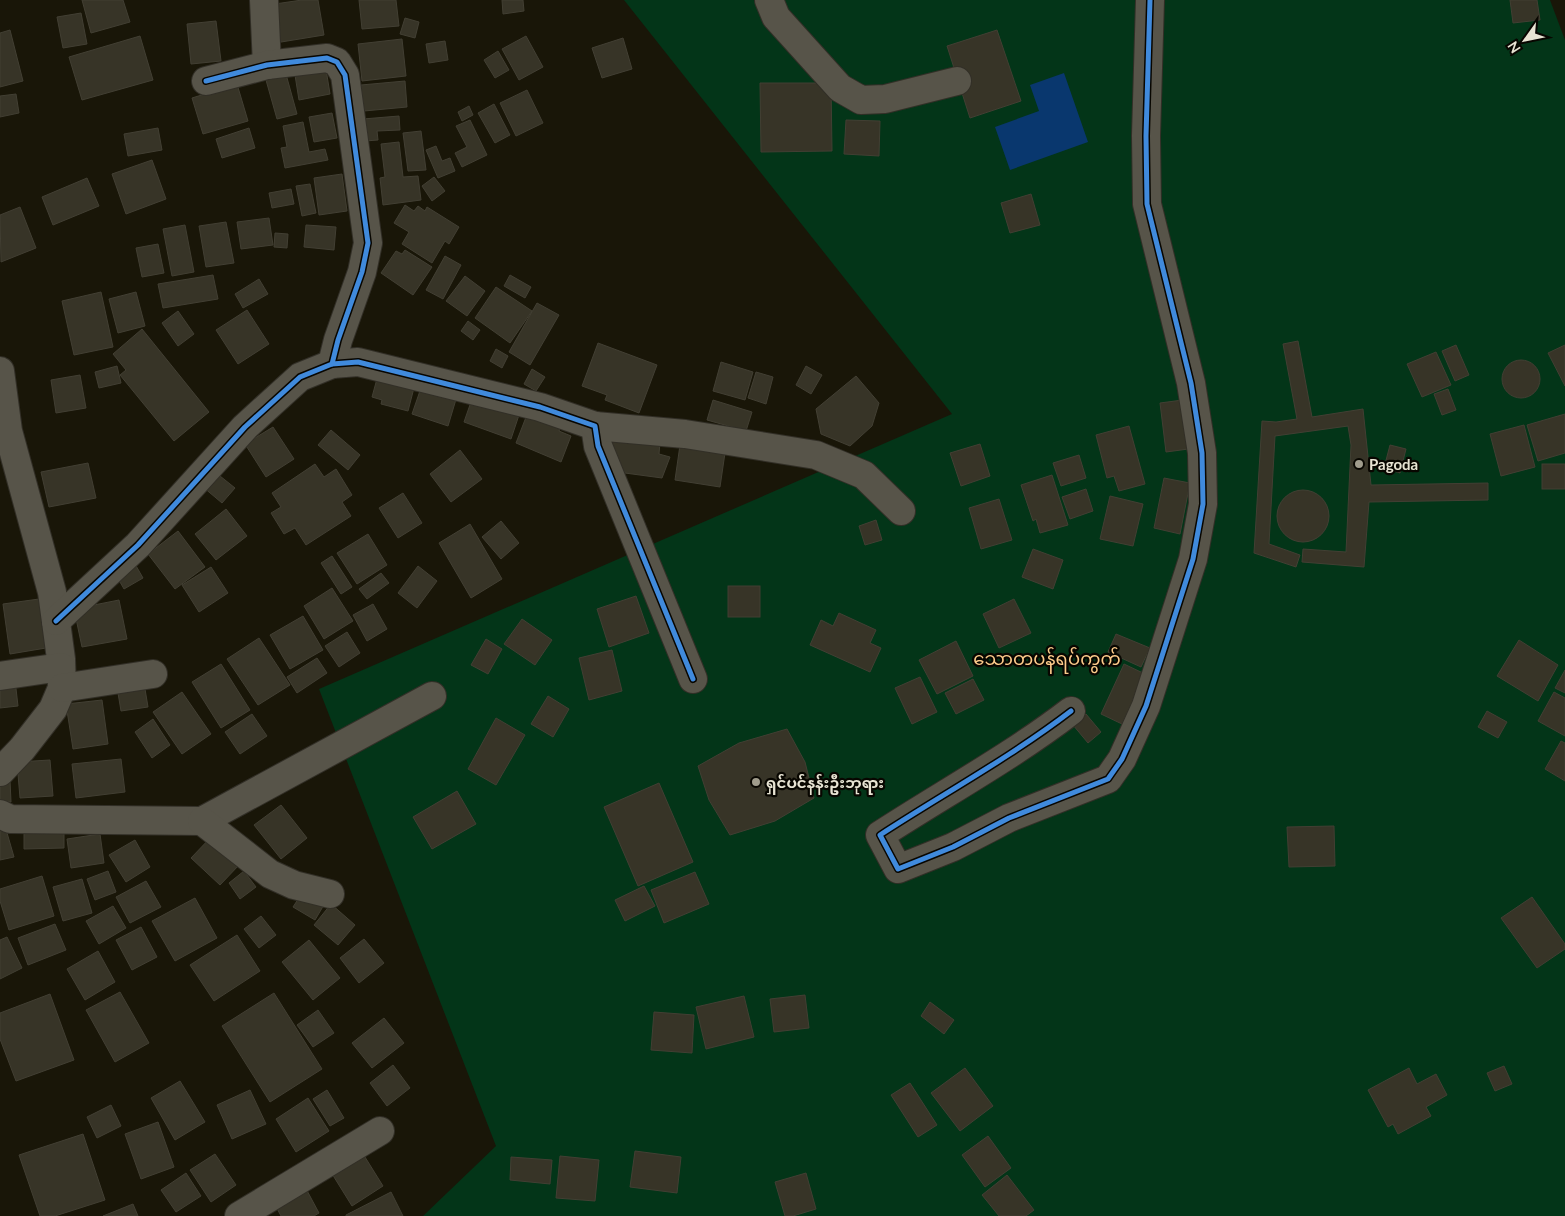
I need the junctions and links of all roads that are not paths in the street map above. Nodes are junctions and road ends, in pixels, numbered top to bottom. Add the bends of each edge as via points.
1 (264, 0) edge
2 (769, 0) edge
3 (1150, 0) edge
4 (267, 65) junction
5 (206, 81) dead end
6 (957, 81) dead end
7 (332, 364) junction
8 (0, 371) edge
9 (595, 426) junction
10 (901, 511) dead end
11 (56, 621) junction
12 (153, 674) dead end
13 (0, 676) edge
14 (61, 677) junction
15 (693, 679) dead end
16 (432, 696) dead end
17 (1071, 711) dead end
18 (0, 772) edge
19 (0, 814) edge
20 (202, 821) junction
21 (330, 894) dead end
22 (380, 1130) dead end
23 (239, 1216) edge

1 - 4 street
2 - 6 street via 776,17 840,88 860,100 885,99
3 - 17 street via 1147,204 1191,383 1202,453 1203,504 1193,559 1146,706 1122,759 1108,778 1009,818 953,847 898,870 880,835
4 - 5 street
4 - 7 street via 327,58 337,62 345,75 368,243 362,272
7 - 9 street via 358,362 540,407
7 - 11 street via 300,377 245,427 138,545
8 - 11 street via 8,431 52,592
9 - 10 street via 685,434 816,454 864,475
9 - 15 street via 598,446
11 - 14 street
12 - 14 street
13 - 14 street
14 - 18 street via 53,709
16 - 20 street
19 - 20 street via 10,820
20 - 21 street via 270,874 294,885
22 - 23 street

